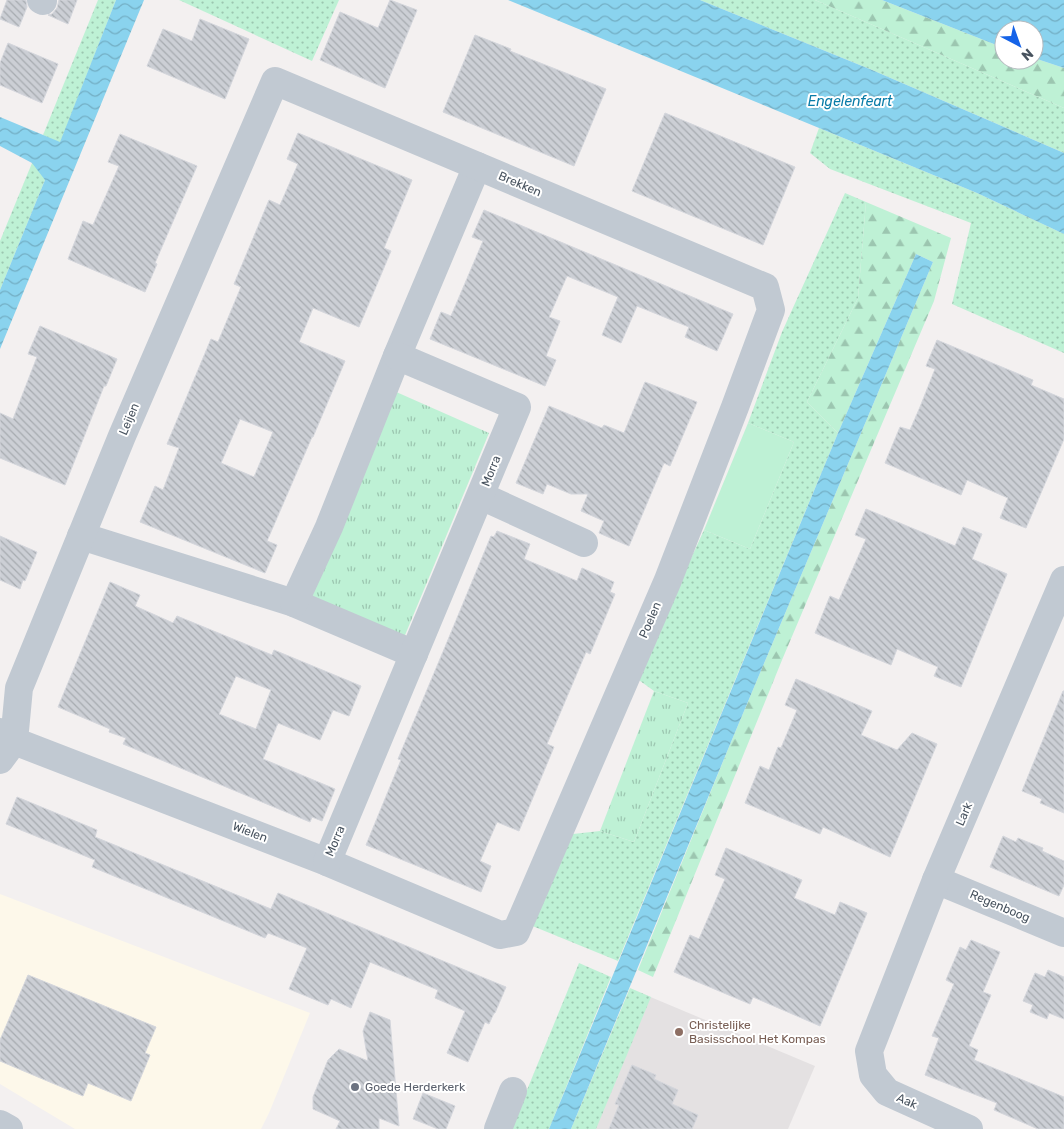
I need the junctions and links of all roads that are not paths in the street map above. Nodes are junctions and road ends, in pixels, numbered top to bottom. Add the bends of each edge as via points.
1 (275, 82) joint
2 (477, 166) junction
3 (765, 287) joint
4 (397, 356) junction
5 (481, 496) junction
6 (81, 536) junction
7 (584, 543) dead end
8 (1064, 580) edge
9 (294, 602) junction
10 (414, 654) junction
11 (5, 744) edge
12 (327, 862) junction
13 (936, 880) junction
14 (1064, 933) edge
15 (500, 935) joint
16 (868, 1051) joint
17 (513, 1091) dead end
18 (0, 1124) edge
19 (8, 1129) edge
20 (498, 1129) edge
21 (969, 1129) edge

1 - 2 street, Brekken
1 - 6 street, Leijen
2 - 3 street, Brekken
2 - 4 street
3 - 15 street, Poelen via 771,310 668,580 516,932
4 - 5 street, Morra via 517,407
4 - 9 street via 329,527
5 - 7 street
5 - 10 street, Morra
6 - 9 street
6 - 11 street, Leijen via 19,688
8 - 13 street, Lark
9 - 10 street
10 - 12 street, Morra
11 - 12 street, Wielen
12 - 15 street, Wielen
13 - 14 street, Regenboog
13 - 16 street, Lark
16 - 21 street, Aak via 873,1075 888,1092
17 - 20 street
18 - 19 street

